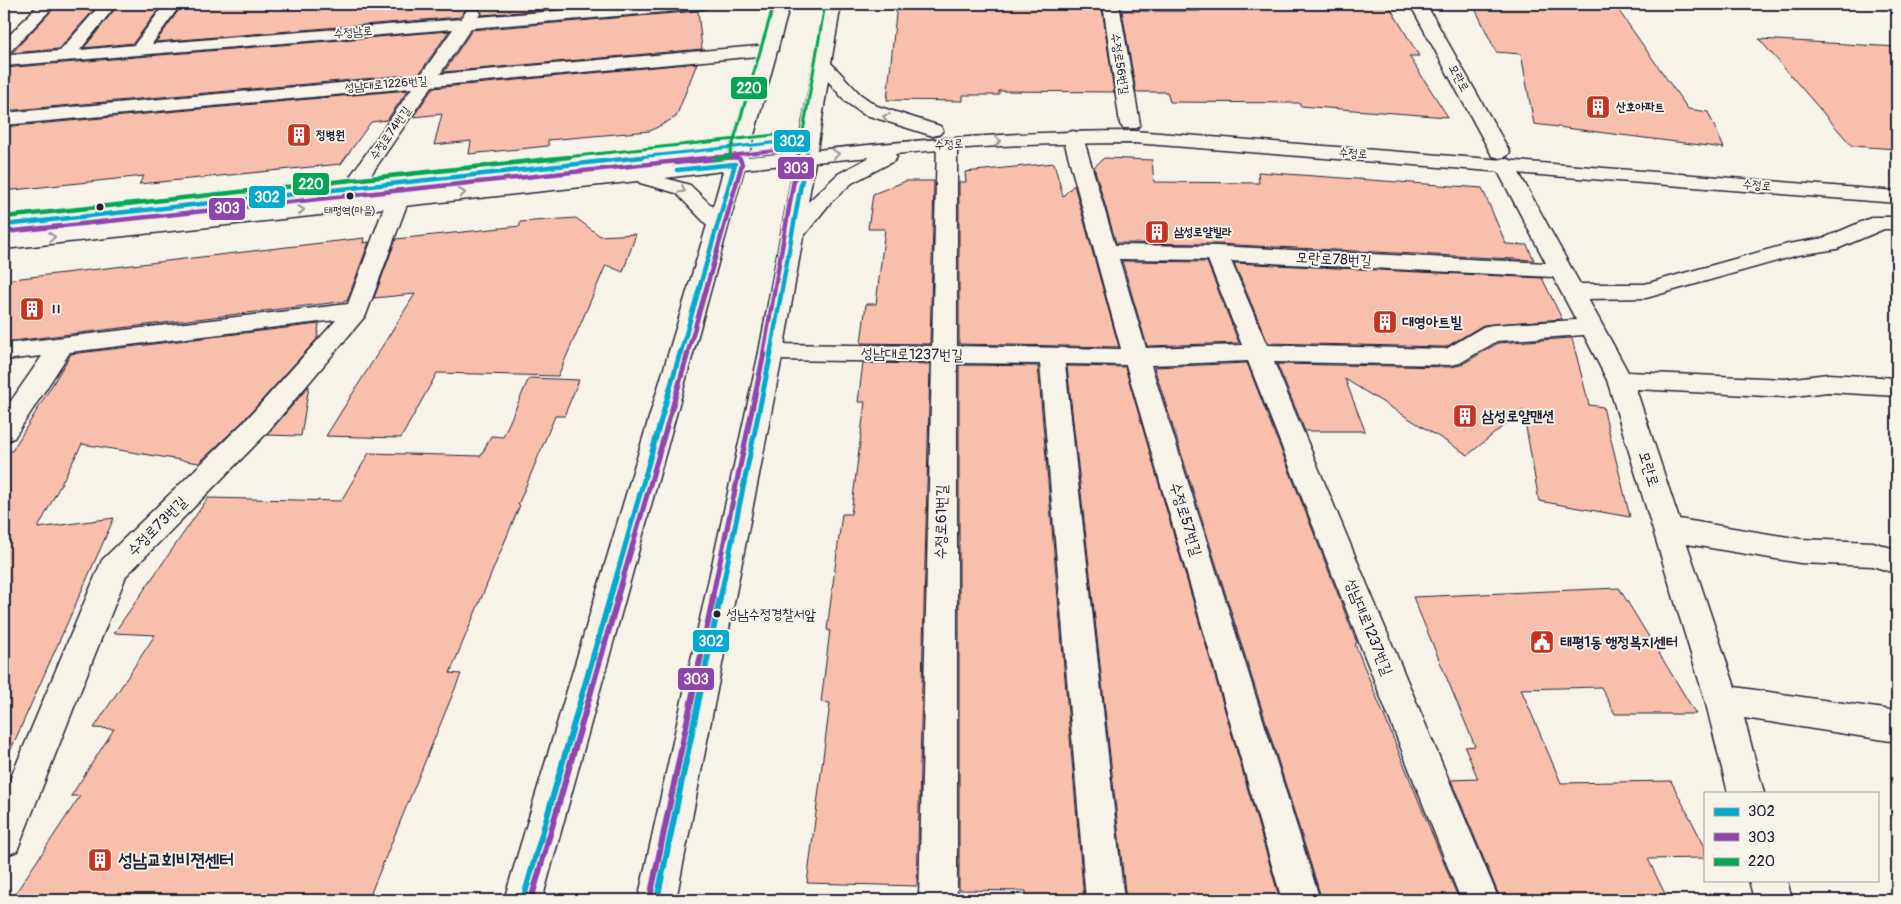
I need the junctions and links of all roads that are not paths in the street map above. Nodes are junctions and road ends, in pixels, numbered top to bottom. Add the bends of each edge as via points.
1 (48, 4) edge
2 (109, 4) edge
3 (173, 4) edge
4 (480, 4) edge
5 (702, 4) edge
6 (782, 4) edge
7 (833, 4) edge
8 (1111, 4) edge
9 (1418, 4) edge
10 (606, 8) edge
11 (464, 23) junction
12 (139, 50) junction
13 (769, 50) junction
14 (4, 52) edge
15 (65, 56) junction
16 (4, 61) edge
17 (822, 63) junction
18 (427, 80) junction
19 (4, 119) edge
20 (1130, 124) junction
21 (1073, 137) junction
22 (934, 140) junction
23 (808, 148) junction
24 (738, 155) junction
25 (1502, 158) junction
26 (619, 176) junction
27 (1897, 185) edge
28 (352, 188) junction
29 (1897, 197) edge
30 (398, 200) junction
31 (1897, 222) edge
32 (718, 224) junction
33 (4, 225) edge
34 (793, 234) junction
35 (4, 242) edge
36 (1106, 252) junction
37 (1217, 254) junction
38 (1567, 281) junction
39 (358, 310) junction
40 (1592, 328) junction
41 (63, 344) junction
42 (4, 352) edge
43 (771, 352) junction
44 (1257, 353) junction
45 (943, 354) junction
46 (1052, 356) junction
47 (1136, 357) junction
48 (1620, 380) junction
49 (1897, 387) edge
50 (4, 431) edge
51 (1668, 529) junction
52 (1897, 562) edge
53 (1722, 700) junction
54 (1897, 727) edge
55 (15, 788) edge
56 (1746, 792) edge
57 (4, 838) edge
58 (1768, 882) edge
59 (524, 900) edge
60 (657, 900) edge
61 (938, 900) edge
62 (1105, 900) edge
63 (1301, 900) edge
64 (1480, 900) edge
65 (1773, 900) edge

1 - 14 main road
2 - 15 main road
3 - 12 main road
4 - 11 main road, 수정로74번길
5 - 10 main road, 수정남로
6 - 13 main road
7 - 17 main road
8 - 20 main road, 수정로56번길
9 - 25 main road, 모란로
10 - 11 main road, 수정남로
11 - 12 main road, 수정남로
11 - 18 main road, 수정로74번길
12 - 15 main road, 수정남로
13 - 18 main road, 성남대로1226번길
13 - 24 main road
15 - 16 main road, 수정남로
22 -> 17 main road via 870,110 853,98
17 - 23 main road
18 - 19 main road, 성남대로1226번길
18 - 28 main road, 수정로74번길
20 - 22 main road, 수정로 via 1054,123
20 - 25 main road, 수정로
22 -> 21 main road, 수정로
21 - 25 main road, 수정로 via 1134,137
21 - 36 main road, 수정로57번길
22 - 23 main road, 수정로
22 - 34 main road via 855,171 830,189
22 - 45 main road, 수정로61번길
23 - 24 main road, 수정로
23 - 34 main road
24 - 26 main road, 수정로
24 - 28 main road, 수정로
24 - 32 main road
25 - 27 main road, 수정로
25 - 29 main road, 수정로
25 - 38 main road, 모란로
30 -> 26 main road, 수정로
26 -> 32 main road via 657,180 683,189
28 - 33 main road, 수정로
35 -> 30 main road, 수정로
30 - 39 main road, 수정로73번길
31 - 38 main road, 모란로78번길 via 1881,222 1829,244 1796,249 1646,291 1605,293
32 - 59 main road
34 - 43 main road
36 - 37 main road, 모란로78번길
36 - 47 main road, 수정로57번길
37 - 38 main road, 모란로78번길
37 - 44 main road, 성남대로1237번길
38 - 40 main road, 모란로
39 - 41 main road
39 - 55 main road, 수정로73번길 via 255,428 113,569
40 - 44 main road, 성남대로1237번길 via 1492,333 1451,357
40 - 48 main road, 모란로
41 - 42 main road
41 - 50 main road
43 - 45 main road, 성남대로1237번길
43 - 60 main road
44 - 47 main road, 성남대로1237번길
44 - 64 main road, 성남대로1237번길
45 - 46 main road, 성남대로1237번길
45 - 61 main road, 수정로61번길
46 - 47 main road, 성남대로1237번길
46 - 62 main road
47 - 63 main road, 수정로57번길
48 - 49 main road via 1785,388 1828,384
48 - 51 main road, 모란로
51 - 52 main road via 1800,551 1873,554
51 - 53 main road, 모란로
53 - 54 main road
53 - 56 main road, 모란로
55 - 57 main road, 수정로73번길
58 - 65 main road

